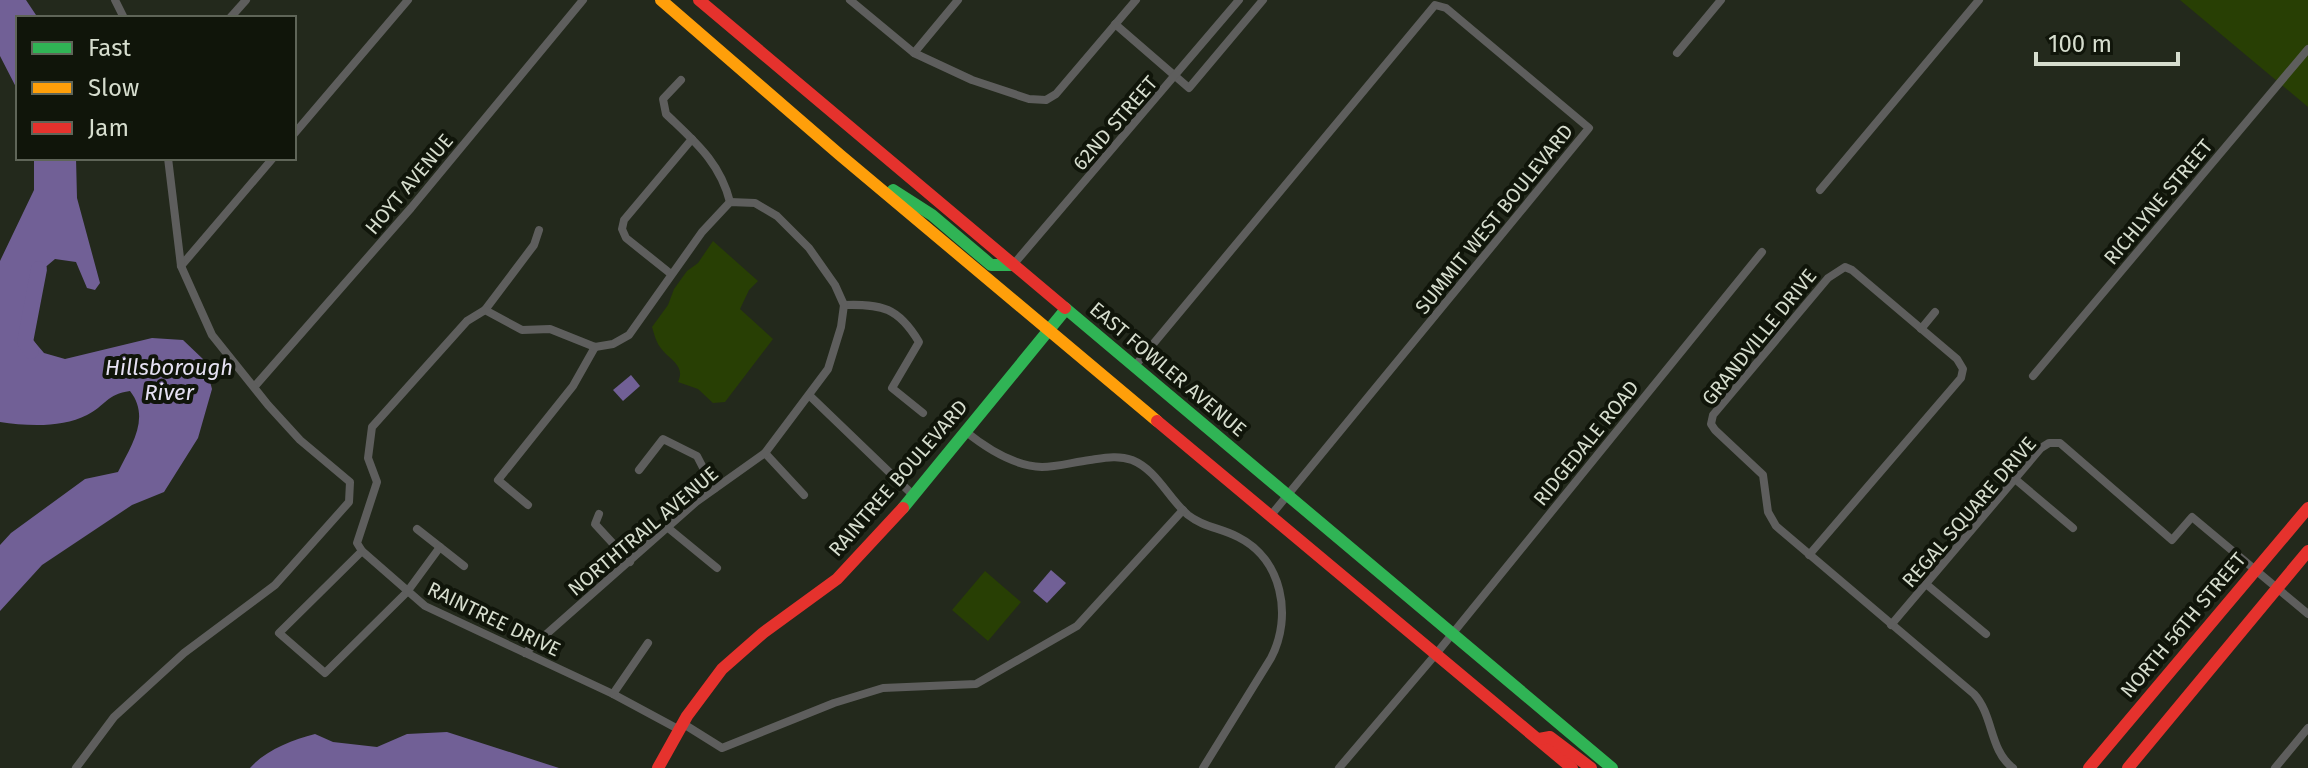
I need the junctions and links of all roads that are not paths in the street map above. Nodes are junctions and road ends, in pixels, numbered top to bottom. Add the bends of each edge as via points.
1 (246, 0) edge
2 (408, 0) edge
3 (583, 0) edge
4 (661, 0) edge
5 (699, 0) edge
6 (850, 0) edge
7 (958, 0) edge
8 (1136, 0) edge
9 (1239, 0) edge
10 (1263, 0) edge
11 (1721, 0) edge
12 (1979, 0) edge
13 (232, 16) edge
14 (1115, 24) junction
15 (2308, 49) edge
16 (914, 53) junction
17 (1677, 53) dead end
18 (1176, 76) junction
19 (681, 80) dead end
20 (296, 132) edge
21 (692, 139) junction
22 (840, 155) junction
23 (168, 160) edge
24 (271, 160) edge
25 (1820, 190) dead end
26 (730, 202) junction
27 (539, 230) dead end
28 (1762, 252) dead end
29 (1013, 265) junction
30 (181, 266) junction
31 (671, 274) junction
32 (844, 305) junction
33 (1066, 309) junction
34 (485, 310) junction
35 (1935, 312) dead end
36 (1049, 328) junction
37 (1921, 329) junction
38 (595, 347) junction
39 (1134, 367) junction
40 (2033, 376) dead end
41 (255, 386) junction
42 (810, 396) junction
43 (923, 413) dead end
44 (965, 431) junction
45 (765, 453) junction
46 (639, 470) dead end
47 (2015, 479) junction
48 (714, 489) junction
49 (804, 495) dead end
50 (913, 495) junction
51 (1287, 496) junction
52 (528, 505) dead end
53 (2308, 508) edge
54 (1183, 510) junction
55 (599, 514) dead end
56 (1272, 514) junction
57 (667, 527) junction
58 (2073, 528) dead end
59 (417, 529) dead end
60 (440, 547) junction
61 (362, 551) junction
62 (2308, 551) edge
63 (1809, 555) junction
64 (630, 562) junction
65 (464, 566) dead end
66 (717, 568) dead end
67 (2255, 570) junction
68 (1926, 584) junction
69 (2277, 588) junction
70 (407, 592) junction
71 (2308, 614) edge
72 (1891, 625) junction
73 (1451, 634) junction
74 (1986, 634) dead end
75 (648, 643) dead end
76 (525, 653) junction
77 (1436, 654) junction
78 (613, 694) junction
79 (680, 726) junction
80 (2308, 728) edge
81 (1539, 739) junction
82 (76, 768) edge
83 (658, 768) edge
84 (1203, 768) edge
85 (1339, 768) edge
86 (1572, 768) edge
87 (1591, 768) edge
88 (1612, 768) edge
89 (2013, 768) edge
90 (2089, 768) edge
91 (2128, 768) edge
92 (2275, 768) edge

1 - 13 street
2 - 20 street
3 - 41 street, HOYT AVENUE
4 - 22 main road
5 - 29 main road, EAST FOWLER AVENUE
6 - 16 street
7 - 16 street
8 - 14 street
9 - 18 street, 62ND STREET
10 - 18 street via 1189,88
11 - 17 street
12 - 25 street
14 - 16 street via 1046,100 972,80
14 - 18 street
15 - 40 street, RICHLYNE STREET
18 - 29 street, 62ND STREET
19 - 21 street via 663,99 663,107
21 - 26 street via 715,164
21 - 31 street via 622,229
22 - 29 main road via 932,215 991,265
22 - 36 main road
23 - 30 street
24 - 30 street
26 - 31 street
26 - 32 street via 755,203 777,216 809,248
27 - 34 street via 534,245
28 - 73 street, RIDGEDALE ROAD
29 - 33 main road, EAST FOWLER AVENUE
30 - 41 street via 212,335
31 - 38 street via 629,335
32 - 42 street via 828,369
32 - 43 street via 888,308 909,325 919,342 892,388
33 - 36 main road, RAINTREE BOULEVARD
33 - 39 main road, EAST FOWLER AVENUE
34 - 38 street via 522,330 550,329
34 - 61 street via 467,321 372,427 368,458 377,482 357,543
35 - 37 street
36 - 44 main road, RAINTREE BOULEVARD
36 - 56 main road
37 - 63 street, GRANDVILLE DRIVE via 1957,359 1961,378
37 - 63 street, GRANDVILLE DRIVE via 1852,270 1836,270 1713,415 1715,430 1763,475 1768,512 1776,526
38 - 52 street via 573,386 498,480
39 - 51 main road, EAST FOWLER AVENUE
39 - 51 street, SUMMIT WEST BOULEVARD via 1435,5 1446,8 1502,54 1589,128
41 - 82 street via 300,440 350,482 349,502 275,585 188,649 114,717
42 - 45 street, NORTHTRAIL AVENUE
42 - 50 street
44 - 50 main road, RAINTREE BOULEVARD
44 - 54 street via 1013,461 1041,467 1118,457 1133,460
45 - 48 street, NORTHTRAIL AVENUE
45 - 49 street
46 - 48 street via 663,439 697,456
47 - 58 street
47 - 67 street, REGAL SQUARE DRIVE via 2041,448 2060,443 2172,540 2192,517
47 - 68 street, REGAL SQUARE DRIVE
48 - 57 street, NORTHTRAIL AVENUE
50 - 79 main road, RAINTREE BOULEVARD via 844,572 728,663
51 - 56 street, SUMMIT WEST BOULEVARD
51 - 73 main road, EAST FOWLER AVENUE
53 - 67 main road, NORTH 56TH STREET
54 - 79 street, RAINTREE DRIVE via 1077,626 976,684 883,688 722,748
54 - 84 street via 1250,544 1275,577 1283,605 1276,648
55 - 64 street via 595,524
56 - 77 main road
57 - 64 street, NORTHTRAIL AVENUE
57 - 66 street
59 - 60 street
60 - 65 street
60 - 70 street
61 - 70 street, RAINTREE DRIVE
61 - 70 street via 279,633 325,673
62 - 69 main road
63 - 72 street, GRANDVILLE DRIVE
64 - 76 street, NORTHTRAIL AVENUE
67 - 69 street
67 - 90 main road, NORTH 56TH STREET
68 - 72 street, REGAL SQUARE DRIVE
68 - 74 street
69 - 71 street
69 - 91 main road
70 - 76 street, RAINTREE DRIVE via 425,606
72 - 89 street, GRANDVILLE DRIVE via 1982,702 2003,761
73 - 77 street, RIDGEDALE ROAD
73 - 88 main road, EAST FOWLER AVENUE
75 - 78 street
76 - 78 street, RAINTREE DRIVE
77 - 81 main road
77 - 85 street, RIDGEDALE ROAD
78 - 79 street, RAINTREE DRIVE
79 - 83 main road, RAINTREE BOULEVARD
80 - 92 street
81 - 86 main road
81 - 87 main road via 1550,737

